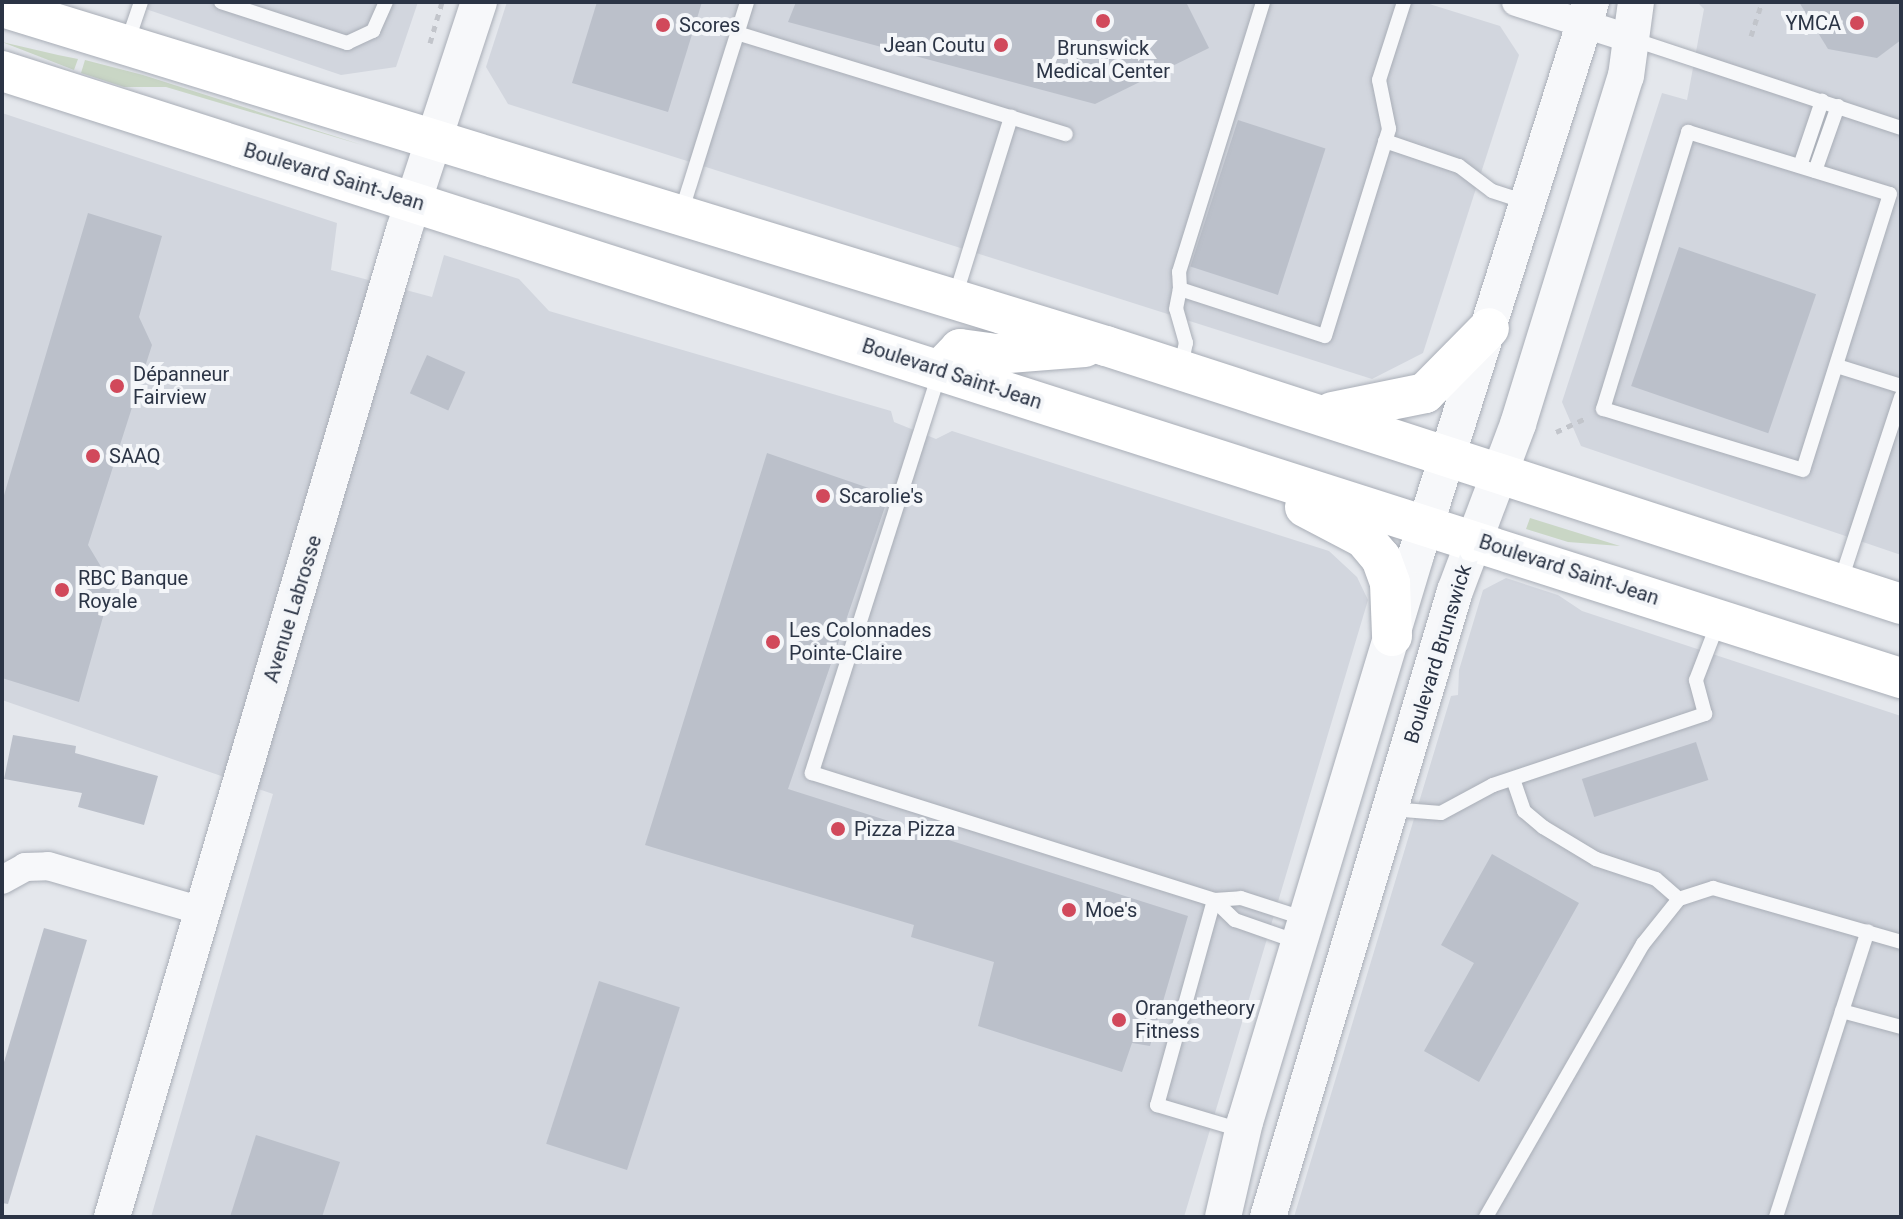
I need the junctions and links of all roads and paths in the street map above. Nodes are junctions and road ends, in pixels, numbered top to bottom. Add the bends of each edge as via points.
1 (141, 2) edge
2 (221, 2) edge
3 (386, 2) edge
4 (442, 2) edge
5 (479, 2) edge
6 (747, 2) edge
7 (1263, 2) edge
8 (1404, 2) edge
9 (1516, 2) edge
10 (1636, 2) edge
11 (1762, 2) edge
12 (27, 9) edge
13 (1588, 13) edge
14 (737, 33) junction
15 (1751, 36) dead end
16 (1631, 39) junction
17 (126, 46) junction
18 (427, 52) dead end
19 (2, 71) edge
20 (1822, 101) junction
21 (1838, 106) junction
22 (1011, 117) junction
23 (1901, 128) edge
24 (1066, 134) dead end
25 (433, 139) junction
26 (1385, 141) junction
27 (1800, 166) junction
28 (1815, 171) junction
29 (414, 202) junction
30 (1528, 203) junction
31 (681, 213) junction
32 (1180, 289) junction
33 (955, 299) junction
34 (1489, 328) junction
35 (1106, 346) junction
36 (1837, 366) junction
37 (1180, 369) junction
38 (940, 370) junction
39 (1901, 386) edge
40 (1901, 397) edge
41 (1320, 413) junction
42 (1590, 417) dead end
43 (1556, 432) dead end
44 (1449, 456) junction
45 (1209, 457) junction
46 (1498, 471) junction
47 (1427, 524) junction
48 (1473, 540) junction
49 (1840, 584) junction
50 (1901, 604) edge
51 (1719, 619) junction
52 (1392, 636) junction
53 (1901, 678) edge
54 (1513, 779) junction
55 (1391, 809) junction
56 (2, 880) edge
57 (1679, 899) junction
58 (1214, 900) junction
59 (202, 911) junction
60 (1303, 931) junction
61 (1868, 931) junction
62 (1901, 942) edge
63 (1842, 1011) junction
64 (1901, 1027) edge
65 (1244, 1131) junction
66 (112, 1217) edge
67 (1223, 1217) edge
68 (1268, 1217) edge
69 (1486, 1217) edge
70 (1776, 1217) edge

1 - 17 lane
2 - 3 lane via 347,43 373,31
4 - 18 path
5 - 25 street, Avenue Labrosse
6 - 14 lane
7 - 32 lane via 1179,272
8 - 26 lane via 1379,80 1389,129
9 - 13 street
10 - 16 street, Boulevard Brunswick
11 - 15 path
12 - 17 main road
13 - 16 street
13 - 30 street
14 - 22 lane
14 - 31 lane
16 - 20 lane
16 - 46 street, Boulevard Brunswick via 1626,76
17 - 25 main road
19 - 29 main road, Boulevard Saint-Jean
20 - 21 lane
20 - 27 lane
21 - 23 lane
21 - 28 lane
22 - 24 lane
22 - 33 lane
25 - 29 street, Avenue Labrosse
25 - 31 main road
26 - 30 lane via 1459,166 1492,191
26 - 32 lane via 1325,336
27 - 28 lane
27 - 36 lane via 1688,132 1603,409 1803,470
28 - 36 lane via 1890,194
29 - 38 main road, Boulevard Saint-Jean
29 - 59 street, Avenue Labrosse
30 - 34 street
31 - 33 main road
32 - 37 lane via 1176,309 1186,343
33 - 35 main road
34 - 41 main road via 1425,393 1402,402
34 - 44 street
35 - 37 main road
35 - 38 main road via 996,354 965,348 951,353
36 - 39 lane
37 - 41 main road
38 - 45 main road, Boulevard Saint-Jean
38 - 58 lane via 812,773
40 - 49 lane
41 - 44 main road
42 - 43 path
44 - 46 main road
44 - 47 street
45 - 47 main road, Boulevard Saint-Jean
45 - 52 main road via 1364,538 1387,572
46 - 48 street, Boulevard Brunswick
46 - 49 main road
47 - 48 main road, Boulevard Saint-Jean
47 - 52 street
48 - 51 main road, Boulevard Saint-Jean
48 - 55 street, Boulevard Brunswick
49 - 50 main road
51 - 53 main road, Boulevard Saint-Jean
51 - 54 lane via 1696,680 1705,714
52 - 60 street
54 - 55 lane via 1441,813
54 - 57 lane via 1524,811 1543,827 1596,859 1642,872
55 - 68 street, Boulevard Brunswick
56 - 59 street via 25,867 48,866
57 - 61 lane via 1713,888
57 - 69 lane via 1643,944
58 - 60 lane via 1241,898
58 - 60 lane via 1235,920
58 - 65 lane via 1157,1105
59 - 66 street, Avenue Labrosse
60 - 65 street
61 - 62 lane
61 - 63 lane
63 - 64 lane
63 - 70 lane
65 - 67 street

